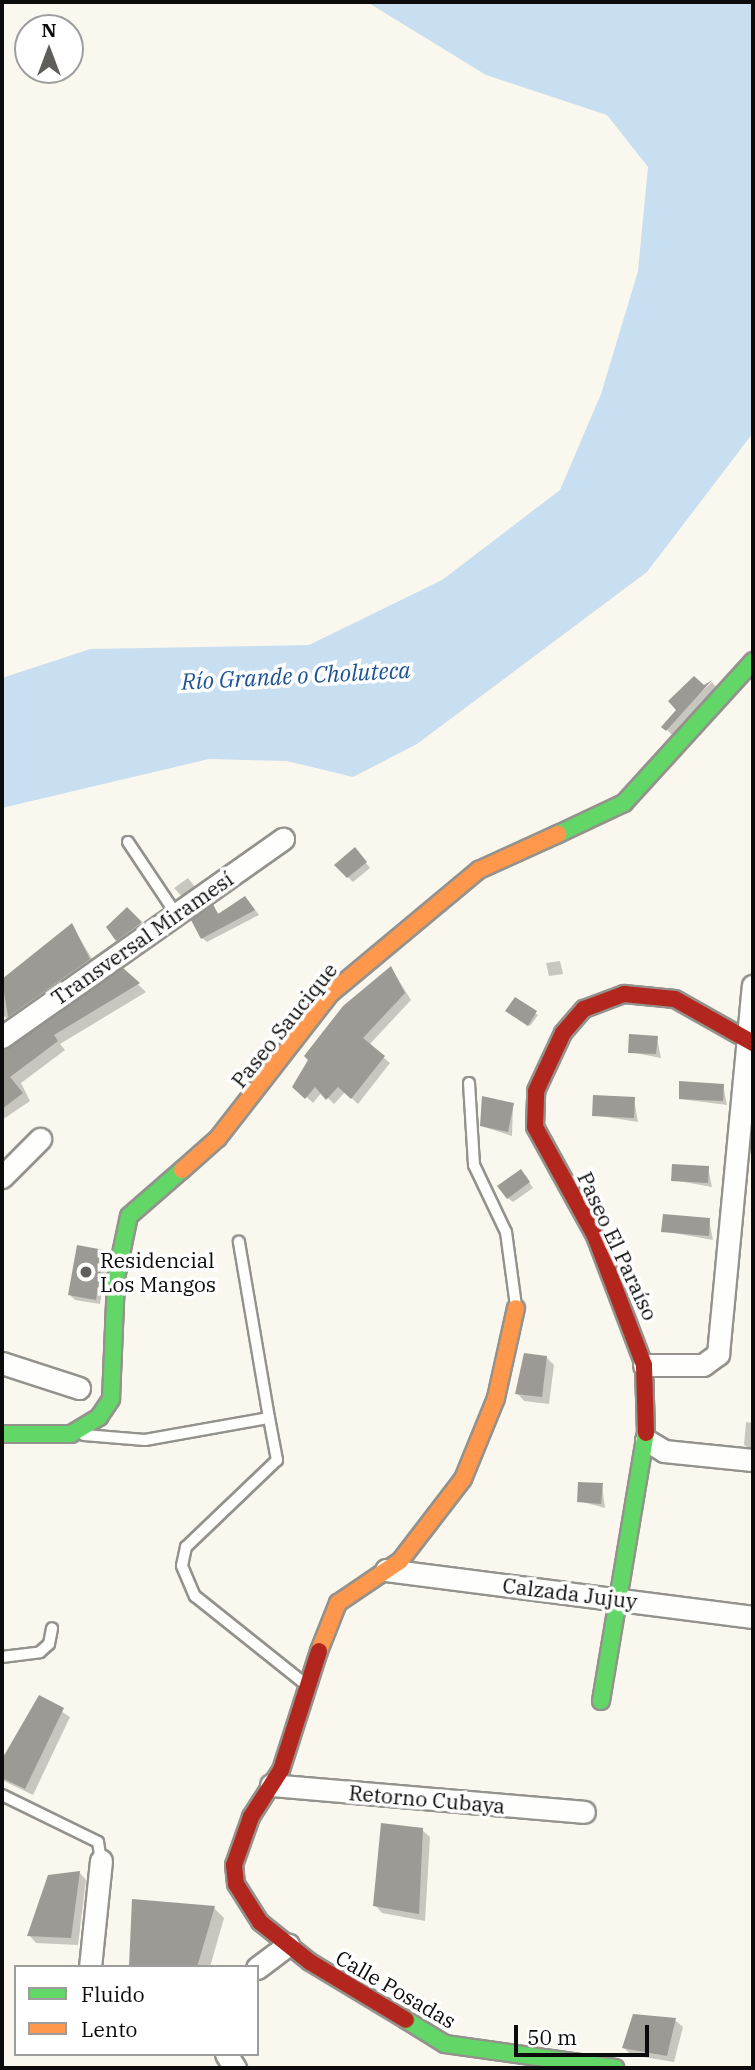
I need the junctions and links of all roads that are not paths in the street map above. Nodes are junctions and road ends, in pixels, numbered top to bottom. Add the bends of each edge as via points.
1 (753, 661) edge
2 (283, 839) dead end
3 (128, 842) dead end
4 (176, 914) junction
5 (753, 986) edge
6 (2, 1037) edge
7 (750, 1042) edge
8 (470, 1083) dead end
9 (40, 1139) dead end
10 (2, 1177) edge
11 (239, 1242) dead end
12 (516, 1308) joint
13 (2, 1363) edge
14 (644, 1365) junction
15 (79, 1388) dead end
16 (269, 1418) junction
17 (2, 1434) edge
18 (71, 1434) junction
19 (646, 1440) junction
20 (753, 1460) edge
21 (386, 1570) junction
22 (619, 1600) junction
23 (753, 1617) edge
24 (51, 1628) dead end
25 (2, 1657) edge
26 (306, 1685) junction
27 (601, 1701) dead end
28 (271, 1785) junction
29 (2, 1795) edge
30 (584, 1812) dead end
31 (101, 1861) joint
32 (288, 1945) junction
33 (90, 1965) edge
34 (259, 1967) edge
35 (543, 2065) edge
36 (615, 2068) edge

1 - 18 street, Paseo Saucique via 624,803 479,870 348,975 218,1138 150,1192 130,1216 116,1278 111,1399 99,1417
2 - 4 street, Transversal Miramesí
3 - 4 lane
4 - 6 street, Transversal Miramesí
5 - 7 street
7 - 14 street via 718,1354 703,1365
7 - 14 street, Paseo El Paraíso via 675,999 624,994 584,1009 562,1032 536,1091 536,1127 595,1236
8 - 12 lane via 474,1166 506,1232
9 - 10 street
11 - 16 lane
12 - 21 street, Calle Posadas via 477,1450 441,1513
13 - 15 street
14 - 19 street, Paseo El Paraíso
16 - 18 lane via 145,1440
16 - 26 lane via 278,1460 186,1547 182,1566 195,1596
17 - 18 street
19 - 20 street via 664,1451
19 - 22 street, Paseo El Paraíso
21 - 22 street, Calzada Jujuy
21 - 26 street, Calle Posadas via 338,1603
22 - 23 street, Calzada Jujuy
22 - 27 street, Paseo El Paraíso
24 - 25 lane via 50,1644 40,1652
26 - 28 street, Calle Posadas
28 - 30 street, Retorno Cubaya
28 - 32 street, Calle Posadas via 251,1817 234,1866 236,1884 260,1922
29 - 31 lane via 98,1842
31 - 33 street
32 - 34 street
32 - 35 street, Calle Posadas via 334,1980 445,2044
35 - 36 street, Calle Posadas

